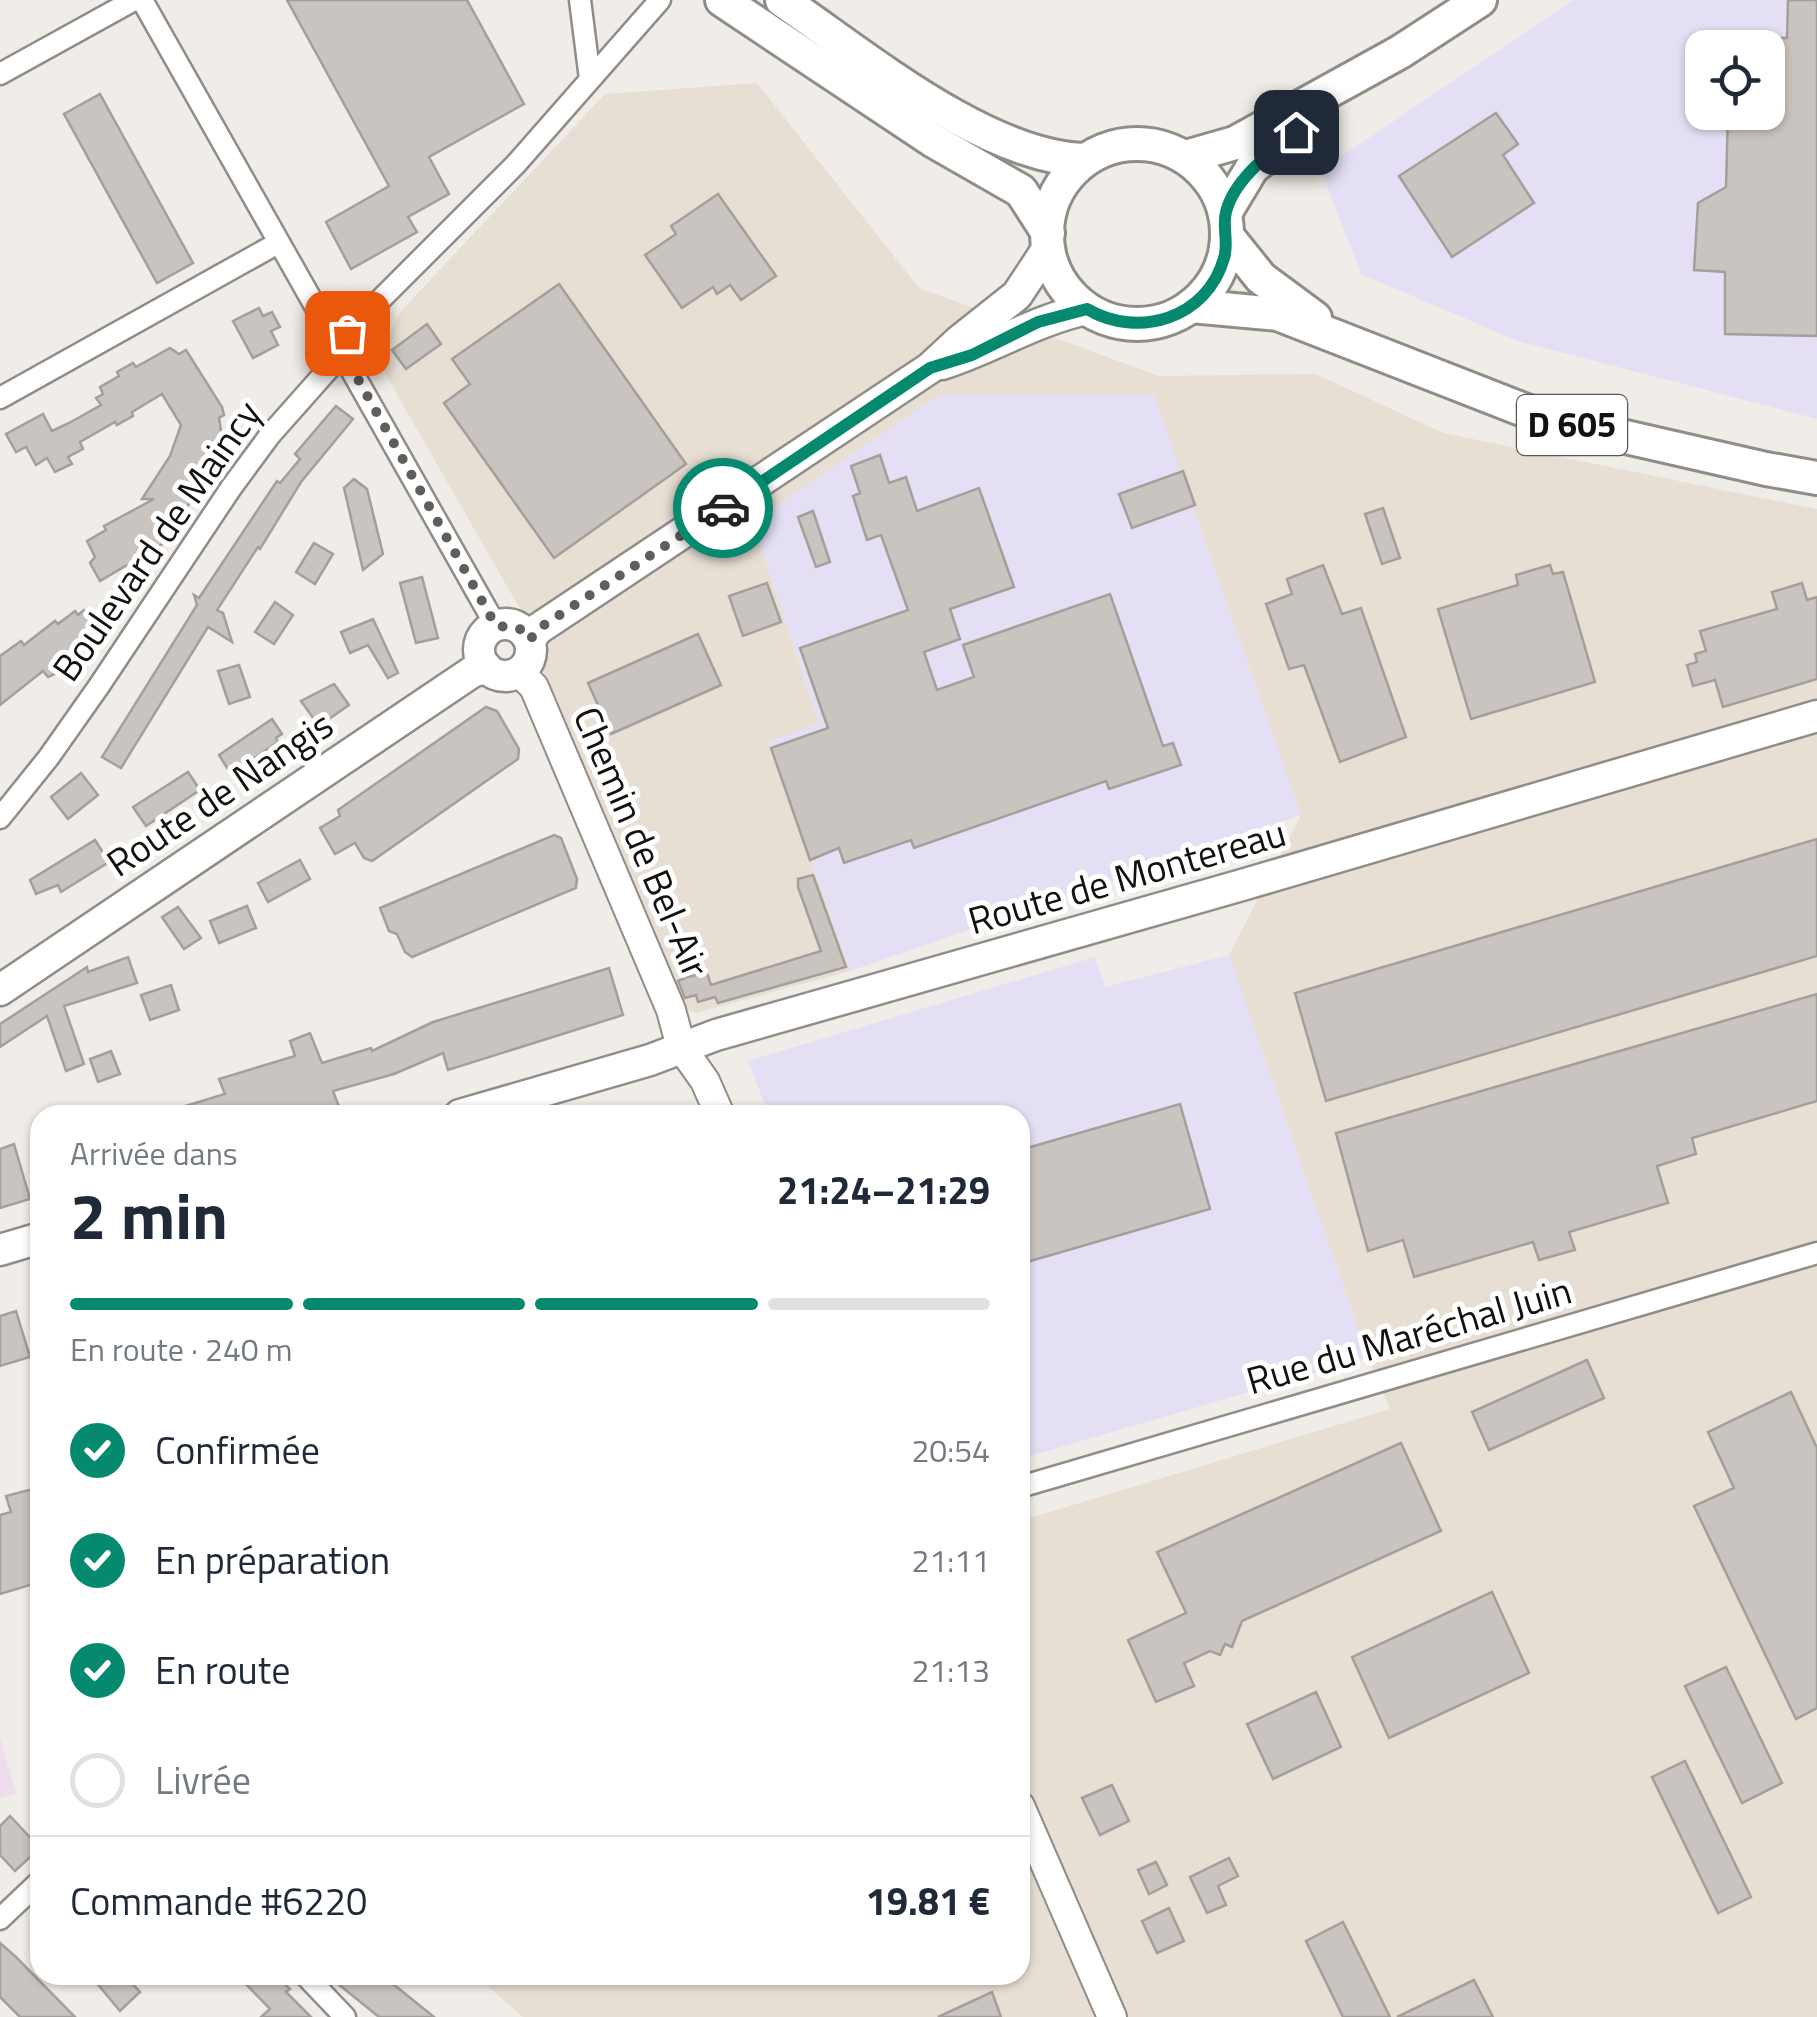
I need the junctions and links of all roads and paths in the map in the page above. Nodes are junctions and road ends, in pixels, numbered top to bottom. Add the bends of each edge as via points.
1 (138, 0) edge
2 (580, 0) edge
3 (660, 0) edge
4 (722, 0) edge
5 (782, 0) edge
6 (1480, 0) edge
7 (1400, 52) junction
8 (0, 74) edge
9 (590, 79) junction
10 (1186, 156) junction
11 (1084, 160) junction
12 (1227, 225) junction
13 (1048, 240) junction
14 (278, 243) junction
15 (1191, 306) junction
16 (1087, 309) junction
17 (1338, 337) junction
18 (340, 347) junction
19 (930, 368) junction
20 (0, 398) edge
21 (1817, 478) edge
22 (496, 626) junction
23 (530, 640) junction
24 (486, 667) junction
25 (519, 672) junction
26 (1817, 716) edge
27 (0, 818) edge
28 (0, 990) edge
29 (681, 1047) junction
30 (495, 1105) edge
31 (715, 1105) edge
32 (30, 1241) edge
33 (0, 1250) edge
34 (1817, 1253) edge
35 (1030, 1484) edge
36 (1030, 1829) edge
37 (30, 1891) edge
38 (0, 1920) edge
39 (315, 1985) edge
40 (345, 2017) edge
41 (1112, 2017) edge

1 - 8 street
1 - 14 street
2 - 9 street
3 - 9 street, Boulevard de Maincy
4 - 13 main road via 1021,191
5 - 11 main road via 974,125 1048,156
6 - 7 main road
7 - 10 main road via 1234,143
7 - 12 main road via 1252,168
9 - 18 street, Boulevard de Maincy
10 - 11 main road via 1144,142
10 - 12 main road via 1216,190
11 - 13 main road via 1055,194
12 - 15 main road via 1217,277
12 - 17 main road, D 605 via 1261,278
13 - 16 main road via 1056,273
13 - 19 main road via 1018,295
14 - 18 street
14 - 20 street
15 - 16 main road via 1146,324 1104,319
15 - 17 main road, D 605 via 1278,314
16 - 19 main road via 1038,322
17 - 21 main road, D 605 via 1546,419
18 - 22 street
18 - 27 street, Boulevard de Maincy via 231,488 60,742
19 - 23 main road
22 - 23 main road via 519,628
22 - 24 main road via 480,644
23 - 25 main road via 529,661
24 - 25 main road via 500,676
24 - 28 main road, Route de Nangis
25 - 29 street, Chemin de Bel-Air via 534,688 605,849
26 - 29 main road, Route de Montereau
29 - 30 main road, Route de Montereau
29 - 31 street, Chemin de Bel-Air
32 - 33 main road
34 - 35 street, Rue du Maréchal Juin
36 - 41 street
37 - 38 street
39 - 40 street

